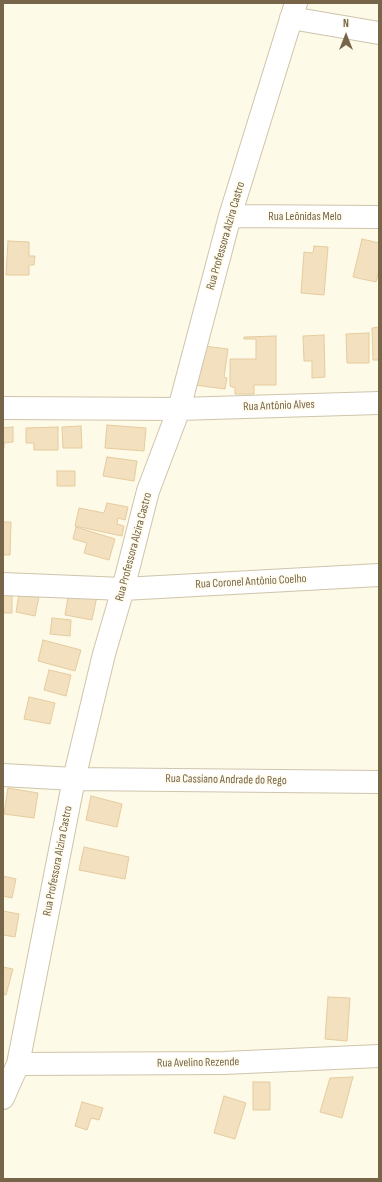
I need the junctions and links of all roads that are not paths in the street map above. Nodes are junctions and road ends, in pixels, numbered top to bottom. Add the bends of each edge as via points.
1 (294, 10) edge
2 (379, 33) edge
3 (230, 216) junction
4 (379, 217) edge
5 (379, 403) edge
6 (3, 408) edge
7 (179, 409) junction
8 (379, 575) edge
9 (3, 584) edge
10 (123, 589) junction
11 (3, 775) edge
12 (74, 779) junction
13 (379, 782) edge
14 (379, 1056) edge
15 (18, 1064) junction
16 (3, 1098) edge

1 - 2 street
1 - 3 street, Rua Professora Alzira Castro
3 - 4 street, Rua Leônidas Melo
3 - 7 street, Rua Professora Alzira Castro
5 - 7 street, Rua Antônio Alves
6 - 7 street, Rua Antônio Alves
7 - 10 street, Rua Professora Alzira Castro via 148,491
8 - 10 street, Rua Coronel Antônio Coelho
9 - 10 street, Rua Coronel Antônio Coelho
10 - 12 street, Rua Professora Alzira Castro via 104,654
11 - 12 street
12 - 13 street, Rua Cassiano Andrade do Rego
12 - 15 street, Rua Professora Alzira Castro
14 - 15 street, Rua Avelino Rezende via 224,1063
15 - 16 street, Rua Professora Alzira Castro

